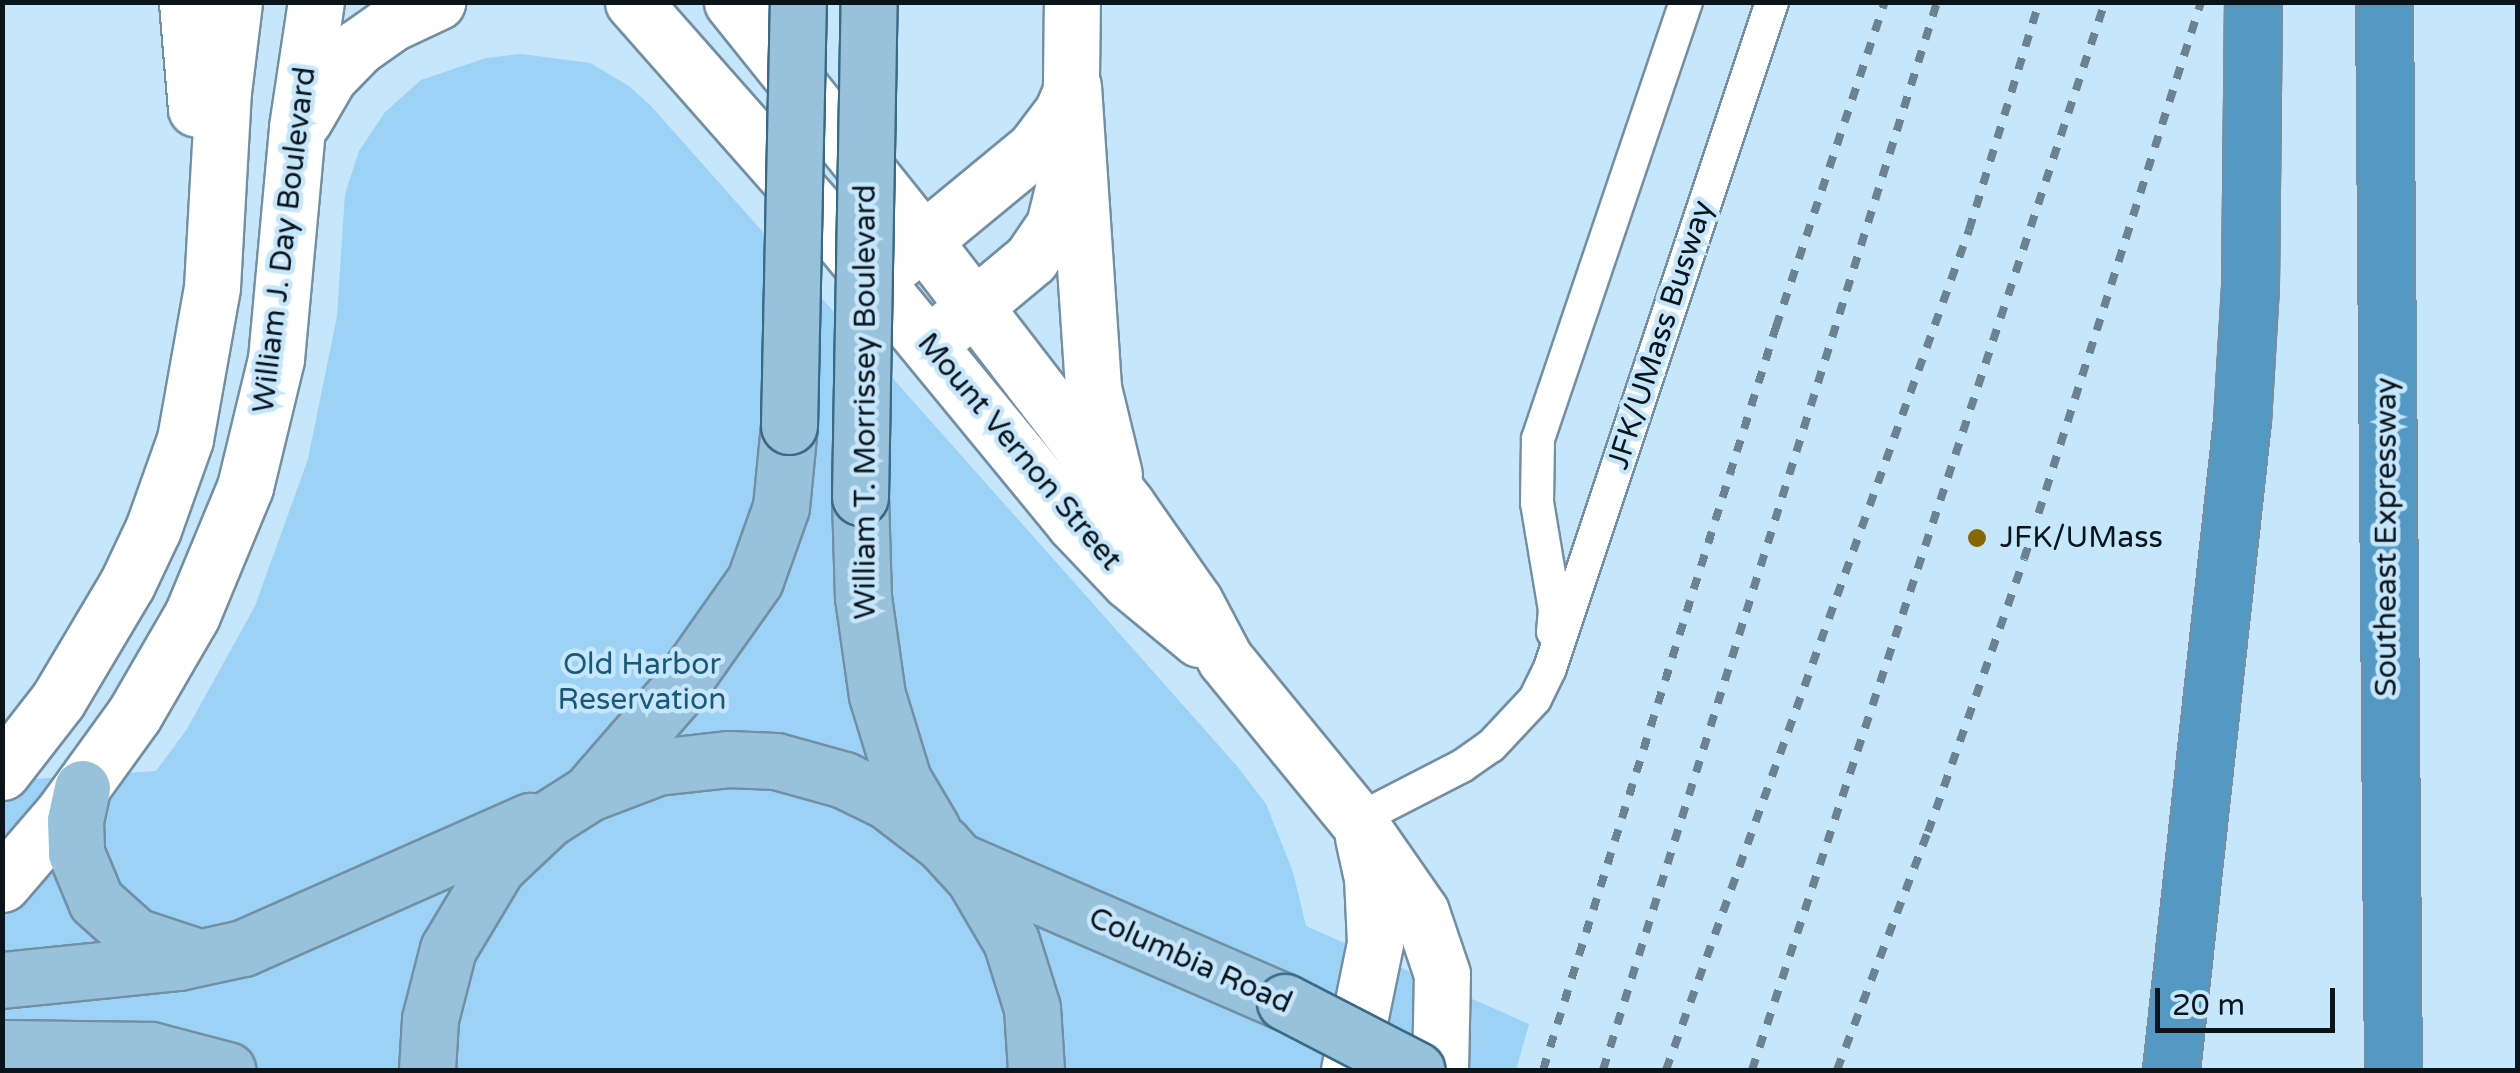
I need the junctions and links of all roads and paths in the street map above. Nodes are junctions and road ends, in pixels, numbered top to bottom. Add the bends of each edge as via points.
1 (187, 2) edge
2 (234, 2) edge
3 (316, 2) edge
4 (436, 2) edge
5 (588, 2) edge
6 (732, 2) edge
7 (798, 2) edge
8 (869, 2) edge
9 (1072, 2) edge
10 (1686, 2) edge
11 (1772, 2) edge
12 (2253, 2) edge
13 (2384, 2) edge
14 (642, 13) edge
15 (1073, 86) junction
16 (296, 147) junction
17 (923, 240) junction
18 (874, 280) junction
19 (212, 287) junction
20 (975, 307) junction
21 (928, 345) junction
22 (1127, 505) junction
23 (1225, 659) junction
24 (1550, 668) junction
25 (2, 772) edge
26 (82, 788) junction
27 (579, 798) junction
28 (1357, 820) junction
29 (951, 852) junction
30 (2, 884) edge
31 (215, 956) junction
32 (2, 980) edge
33 (2, 1048) edge
34 (226, 1070) edge
35 (427, 1070) edge
36 (1036, 1070) edge
37 (1350, 1070) edge
38 (1417, 1070) edge
39 (1440, 1070) edge
40 (2171, 1070) edge
41 (2393, 1070) edge

1 - 19 street
2 - 19 street
3 - 16 street, William J. Day Boulevard
4 - 16 street via 392,23 343,62 310,106
5 - 14 street
6 - 17 street, Mount Vernon Street
7 - 27 main road, bridge via 789,426 780,507 755,580 674,695
8 - 29 main road, William T. Morrissey Boulevard, bridge via 860,498 865,624 884,726 909,791
9 - 15 street, William T. Morrissey Boulevard
10 - 24 lane, JFK/UMass Busway via 1538,439 1538,502 1555,610
11 - 24 lane, JFK/UMass Busway
12 - 40 highway via 2242,421
13 - 41 highway, Southeast Expressway
14 - 18 street, Mount Vernon Street
15 - 17 street, William T. Morrissey Boulevard via 1034,149
15 - 20 street, William T. Morrissey Boulevard via 1068,182 1054,225 1031,260
15 - 22 street via 1093,388 1101,436
16 - 26 street, William J. Day Boulevard via 276,359 245,487 192,615
17 - 18 street, William T. Morrissey Boulevard
17 - 20 street, Mount Vernon Street
18 - 21 street, Mount Vernon Street
19 - 25 street via 192,410 153,529 89,652
20 - 21 street, William T. Morrissey Boulevard
20 - 22 street, Mount Vernon Street
21 - 23 street, Mount Vernon Street via 1102,552
22 - 23 street, Mount Vernon Street via 1195,602
23 - 28 street, Mount Vernon Street
24 - 28 lane, JFK/UMass Busway via 1535,699 1491,746
26 - 30 street, William J. Day Boulevard
26 - 31 main road via 76,853 86,886 106,914 167,950
27 - 29 main road via 658,767 776,762 866,790
27 - 31 main road
27 - 35 main road via 497,867 458,928 434,996
28 - 37 street via 1372,878 1375,943
28 - 39 street, Mount Vernon Street via 1434,941 1444,1011
29 - 36 main road, William T. Morrissey Boulevard via 1000,920 1020,963 1032,1008
29 - 38 main road, Columbia Road, bridge via 1285,1002
31 - 32 main road
33 - 34 main road via 151,1050

